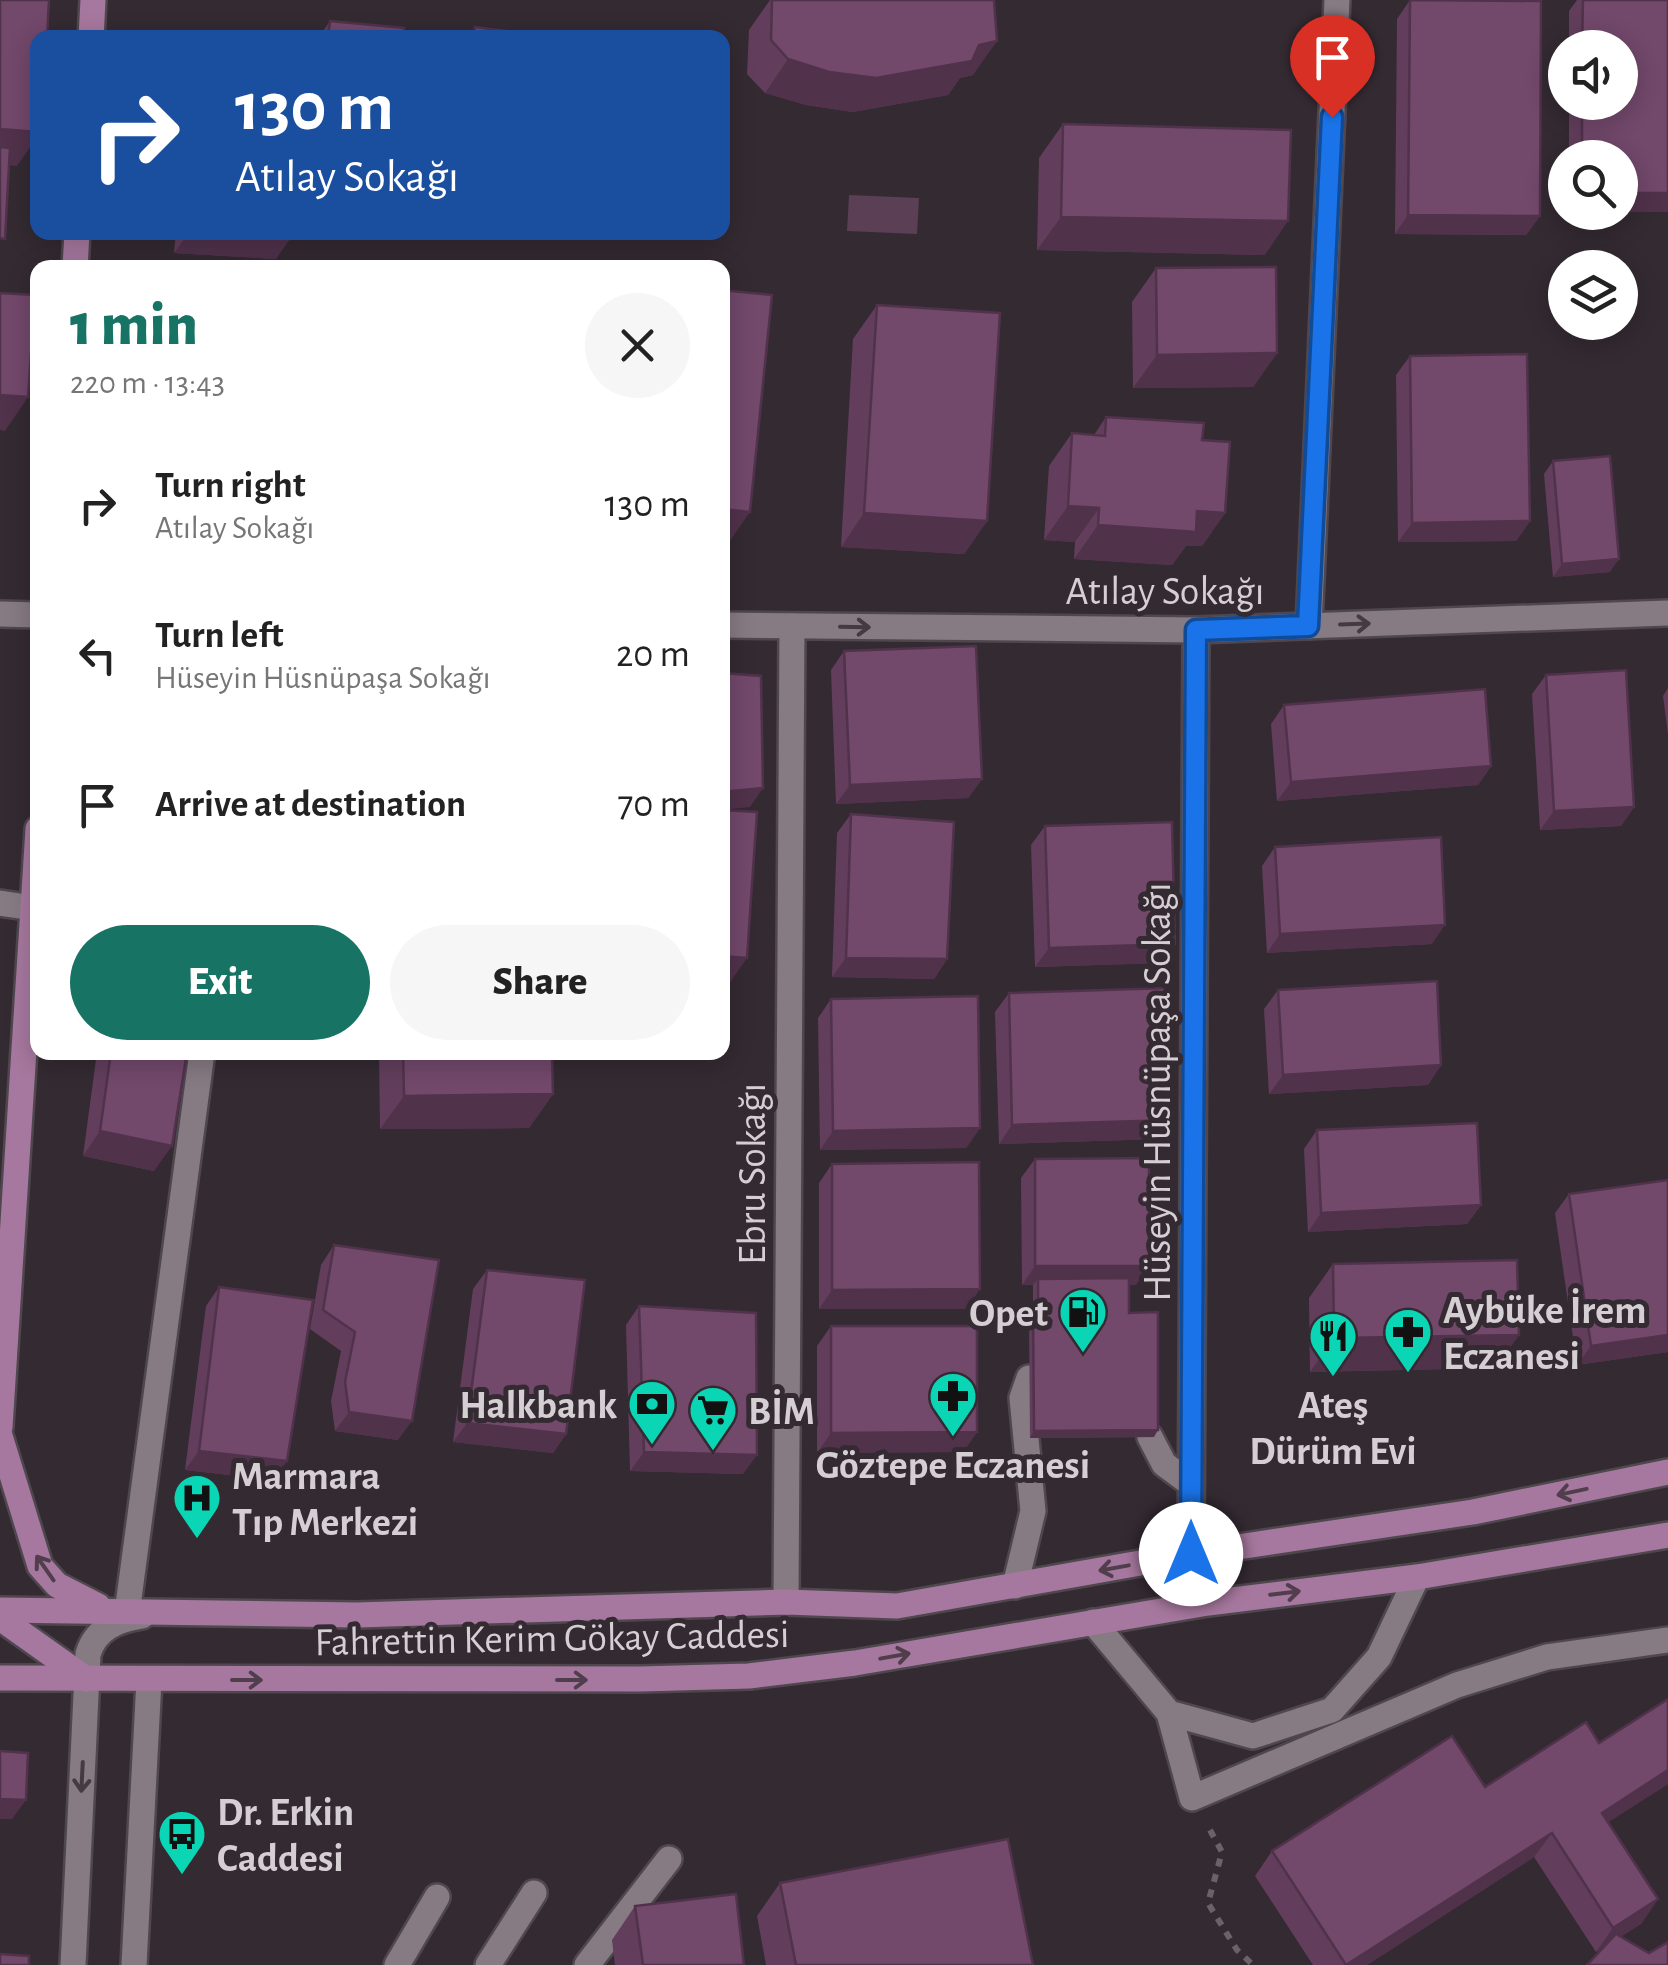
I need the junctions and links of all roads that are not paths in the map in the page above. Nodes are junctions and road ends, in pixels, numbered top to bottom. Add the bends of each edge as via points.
1 (93, 0) edge
2 (1337, 0) edge
3 (91, 30) edge
4 (1668, 612) edge
5 (0, 614) edge
6 (30, 615) edge
7 (730, 625) edge
8 (792, 626) junction
9 (1308, 626) junction
10 (1196, 630) junction
11 (0, 903) edge
12 (30, 922) edge
13 (30, 984) edge
14 (201, 1060) edge
15 (1029, 1378) edge
16 (0, 1427) edge
17 (0, 1436) edge
18 (1150, 1437) edge
19 (1668, 1472) edge
20 (1191, 1484) junction
21 (1668, 1535) edge
22 (1191, 1554) junction
23 (1417, 1576) junction
24 (1015, 1586) junction
25 (786, 1602) junction
26 (0, 1610) edge
27 (127, 1613) junction
28 (157, 1614) junction
29 (0, 1618) edge
30 (1093, 1622) junction
31 (1668, 1640) edge
32 (0, 1678) edge
33 (86, 1679) junction
34 (149, 1680) junction
35 (1169, 1713) junction
36 (669, 1859) dead end
37 (534, 1892) dead end
38 (437, 1897) dead end
39 (74, 1965) edge
40 (134, 1965) edge
41 (398, 1965) edge
42 (488, 1965) edge
43 (587, 1965) edge

1 - 3 main road
2 - 9 street
9 -> 4 street, Atılay Sokağı
5 - 6 street
7 - 8 street, Atılay Sokağı
8 -> 10 street, Atılay Sokağı
8 - 25 street, Ebru Sokağı
9 - 10 street, Atılay Sokağı
10 - 20 street, Hüseyin Hüsnüpaşa Sokağı
11 - 12 street
13 - 16 main road
14 - 27 street
15 - 24 street via 1022,1398 1033,1510
27 -> 17 main road via 74,1596 46,1574
18 - 20 street via 1164,1464
19 -> 22 main road, Fahrettin Kerim Gökay Caddesi via 1473,1512
20 - 22 street, Hüseyin Hüsnüpaşa Sokağı
21 - 23 main road, Fahrettin Kerim Gökay Caddesi
22 -> 24 main road, Fahrettin Kerim Gökay Caddesi
30 -> 23 main road, Fahrettin Kerim Gökay Caddesi
23 - 35 street via 1380,1657 1332,1710 1254,1736
24 - 25 main road, Fahrettin Kerim Gökay Caddesi via 897,1606
25 - 28 main road, Fahrettin Kerim Gökay Caddesi
26 - 27 main road, Fahrettin Kerim Gökay Caddesi
27 - 28 main road, Fahrettin Kerim Gökay Caddesi
28 - 33 street, Fahrettin Kerim Gökay Caddesi via 120,1620 99,1632 89,1648
29 - 33 main road
34 -> 30 main road, Fahrettin Kerim Gökay Caddesi via 712,1678 855,1663
30 - 35 street
31 - 35 street via 1547,1657 1457,1685 1192,1798
32 - 33 main road, Fahrettin Kerim Gökay Caddesi
33 - 34 main road, Fahrettin Kerim Gökay Caddesi
33 -> 39 street
34 - 40 street
36 - 43 street
37 - 42 street
38 - 41 street

